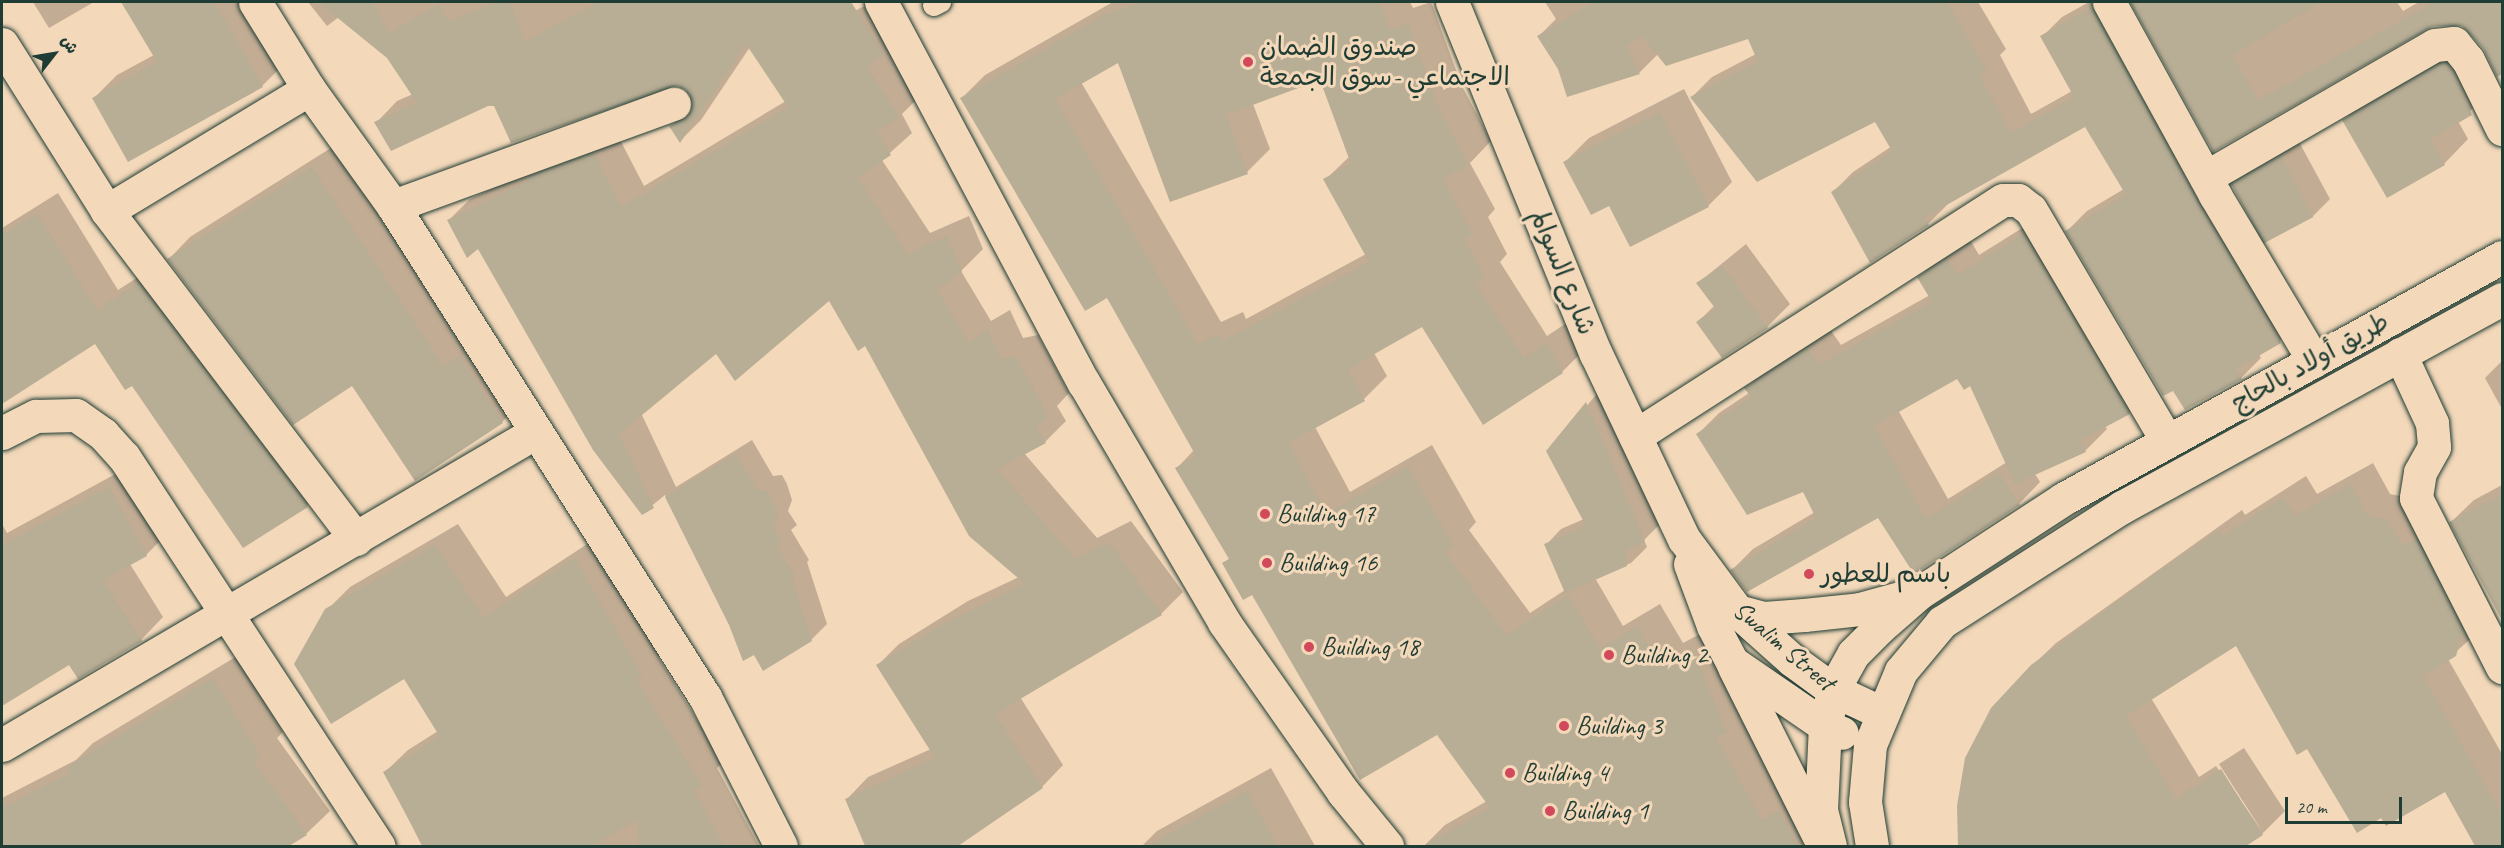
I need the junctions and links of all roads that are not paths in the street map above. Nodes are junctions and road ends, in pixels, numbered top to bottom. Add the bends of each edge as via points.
1 (255, 2) edge
2 (881, 2) edge
3 (1452, 2) edge
4 (2109, 2) edge
5 (2, 44) edge
6 (309, 89) junction
7 (674, 104) dead end
8 (2502, 129) edge
9 (2206, 177) junction
10 (393, 206) junction
11 (107, 211) junction
12 (2502, 257) edge
13 (2502, 299) edge
14 (2400, 354) junction
15 (2314, 361) junction
16 (536, 432) junction
17 (2, 433) edge
18 (1635, 436) junction
19 (2167, 441) junction
20 (356, 539) junction
21 (1684, 539) junction
22 (1919, 593) junction
23 (1737, 611) junction
24 (228, 613) junction
25 (1732, 662) junction
26 (2502, 667) edge
27 (1833, 690) junction
28 (1882, 713) junction
29 (1825, 726) junction
30 (2, 744) edge
31 (1870, 745) junction
32 (379, 846) edge
33 (781, 846) edge
34 (1387, 846) edge
35 (1824, 846) edge
36 (1830, 846) edge
37 (1872, 846) edge

1 - 6 street
2 - 34 street via 1084,383 1224,622 1343,792
3 - 18 street, شارع السوالم via 1596,354
4 - 9 street
5 - 11 street
6 - 10 street
6 - 11 street
7 - 10 street
8 - 9 street via 2468,60 2454,43 2435,45
9 - 15 street
10 - 16 street
11 - 20 street
12 - 15 street, طريق أولاد بالحاج
13 - 14 street, طريق أولاد بالحاج
14 - 26 street via 2433,423 2434,447 2420,472 2416,498
14 - 28 street, طريق أولاد بالحاج via 2122,507 1942,622 1901,671
15 - 19 street, طريق أولاد بالحاج
16 - 20 street
16 - 33 street via 705,697
17 - 24 street via 36,416 76,415 103,434 124,457
18 - 19 street via 2003,200 2018,200 2031,210
18 - 21 street, شارع السوالم
19 - 22 street, طريق أولاد بالحاج via 2063,499
20 - 24 street
21 - 23 street, Swalim Street
21 - 25 street, Swalim Street via 1693,577
22 - 23 street via 1860,609 1804,615 1764,618
22 - 27 street via 1853,654
23 - 27 street, Swalim Street
24 - 30 street
24 - 32 street
25 - 29 street, Swalim Street
25 - 35 street
27 - 28 street, Swalim Street
27 - 29 street
28 - 31 street, طريق أولاد بالحاج
29 - 31 street, Swalim Street
29 - 36 street via 1821,810
31 - 37 street, طريق أولاد بالحاج via 1864,802

